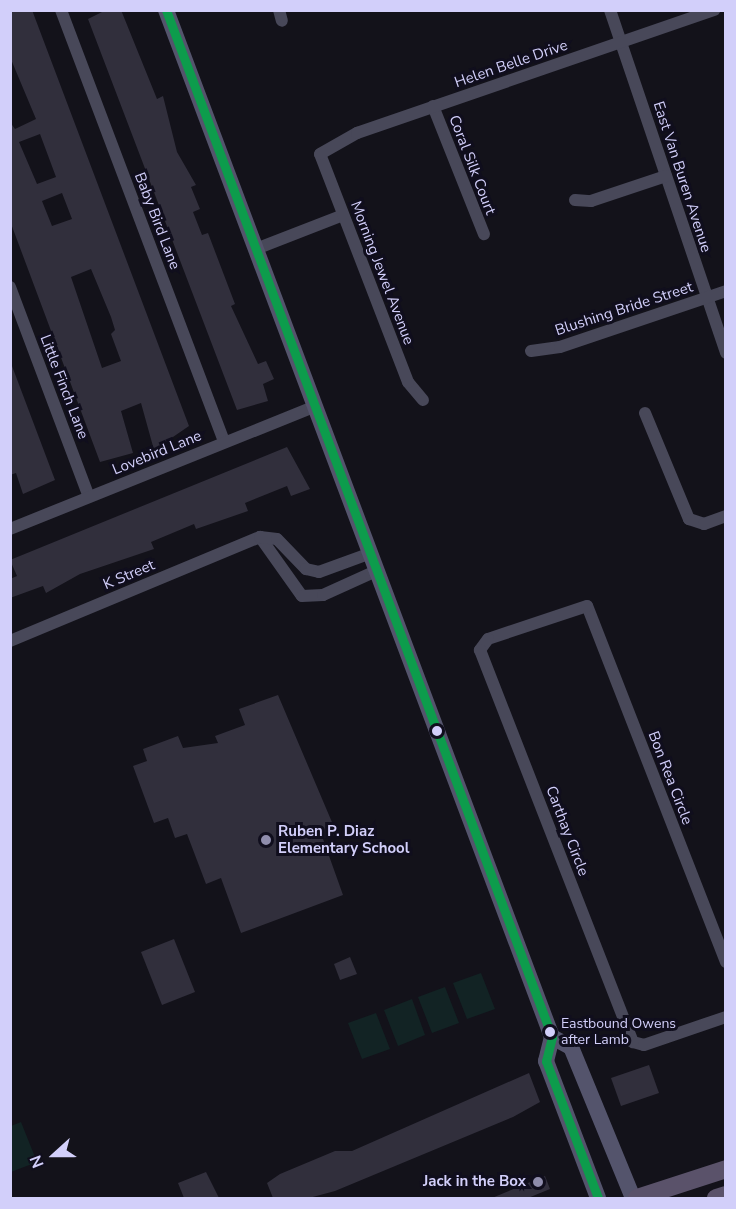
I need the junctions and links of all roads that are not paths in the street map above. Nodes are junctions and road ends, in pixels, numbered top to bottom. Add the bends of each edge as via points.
1 (61, 10) edge
2 (166, 10) edge
3 (610, 10) edge
4 (714, 10) edge
5 (621, 42) junction
6 (433, 105) junction
7 (320, 154) joint
8 (666, 176) junction
9 (575, 200) dead end
10 (344, 215) junction
11 (484, 234) dead end
12 (256, 249) junction
13 (10, 287) edge
14 (726, 291) edge
15 (706, 298) junction
16 (531, 351) dead end
17 (726, 353) edge
18 (423, 400) dead end
19 (316, 406) junction
20 (645, 413) dead end
21 (224, 442) junction
22 (89, 497) junction
23 (726, 516) edge
24 (10, 530) edge
25 (260, 537) junction
26 (371, 553) junction
27 (378, 570) junction
28 (587, 606) joint
29 (10, 641) edge
30 (726, 962) edge
31 (726, 1017) edge
32 (552, 1037) junction
33 (726, 1170) edge
34 (726, 1195) edge
35 (598, 1198) edge
36 (635, 1198) edge
37 (716, 1198) edge

1 - 21 street, Baby Bird Lane
2 - 12 main road
3 - 5 street, East Van Buren Avenue
4 - 5 street, Helen Belle Drive
5 - 6 street, Helen Belle Drive
5 - 8 street, East Van Buren Avenue
6 - 7 street, Helen Belle Drive via 357,133
6 - 11 street, Coral Silk Court
7 - 10 street, Morning Jewel Avenue
8 - 9 street via 591,201
8 - 15 street, East Van Buren Avenue
10 - 12 street
10 - 18 street, Morning Jewel Avenue via 408,382
12 - 19 main road
13 - 22 street, Little Finch Lane
14 - 15 street, Blushing Bride Street
15 - 16 street, Blushing Bride Street
15 - 17 street, East Van Buren Avenue
19 - 21 street, Lovebird Lane
19 - 26 main road
20 - 23 street via 688,519 704,524
21 - 22 street, Lovebird Lane
22 - 24 street, Lovebird Lane
25 - 26 street via 277,538 306,569 319,572
25 - 27 street via 302,596 324,595
25 - 29 street, K Street
26 - 27 main road
27 - 32 main road
28 - 30 street, Bon Rea Circle
28 - 31 street, Carthay Circle via 488,639 480,650 633,1042 644,1045
32 - 35 main road via 546,1060
32 - 36 main road via 571,1047
33 - 36 main road
34 - 37 main road

